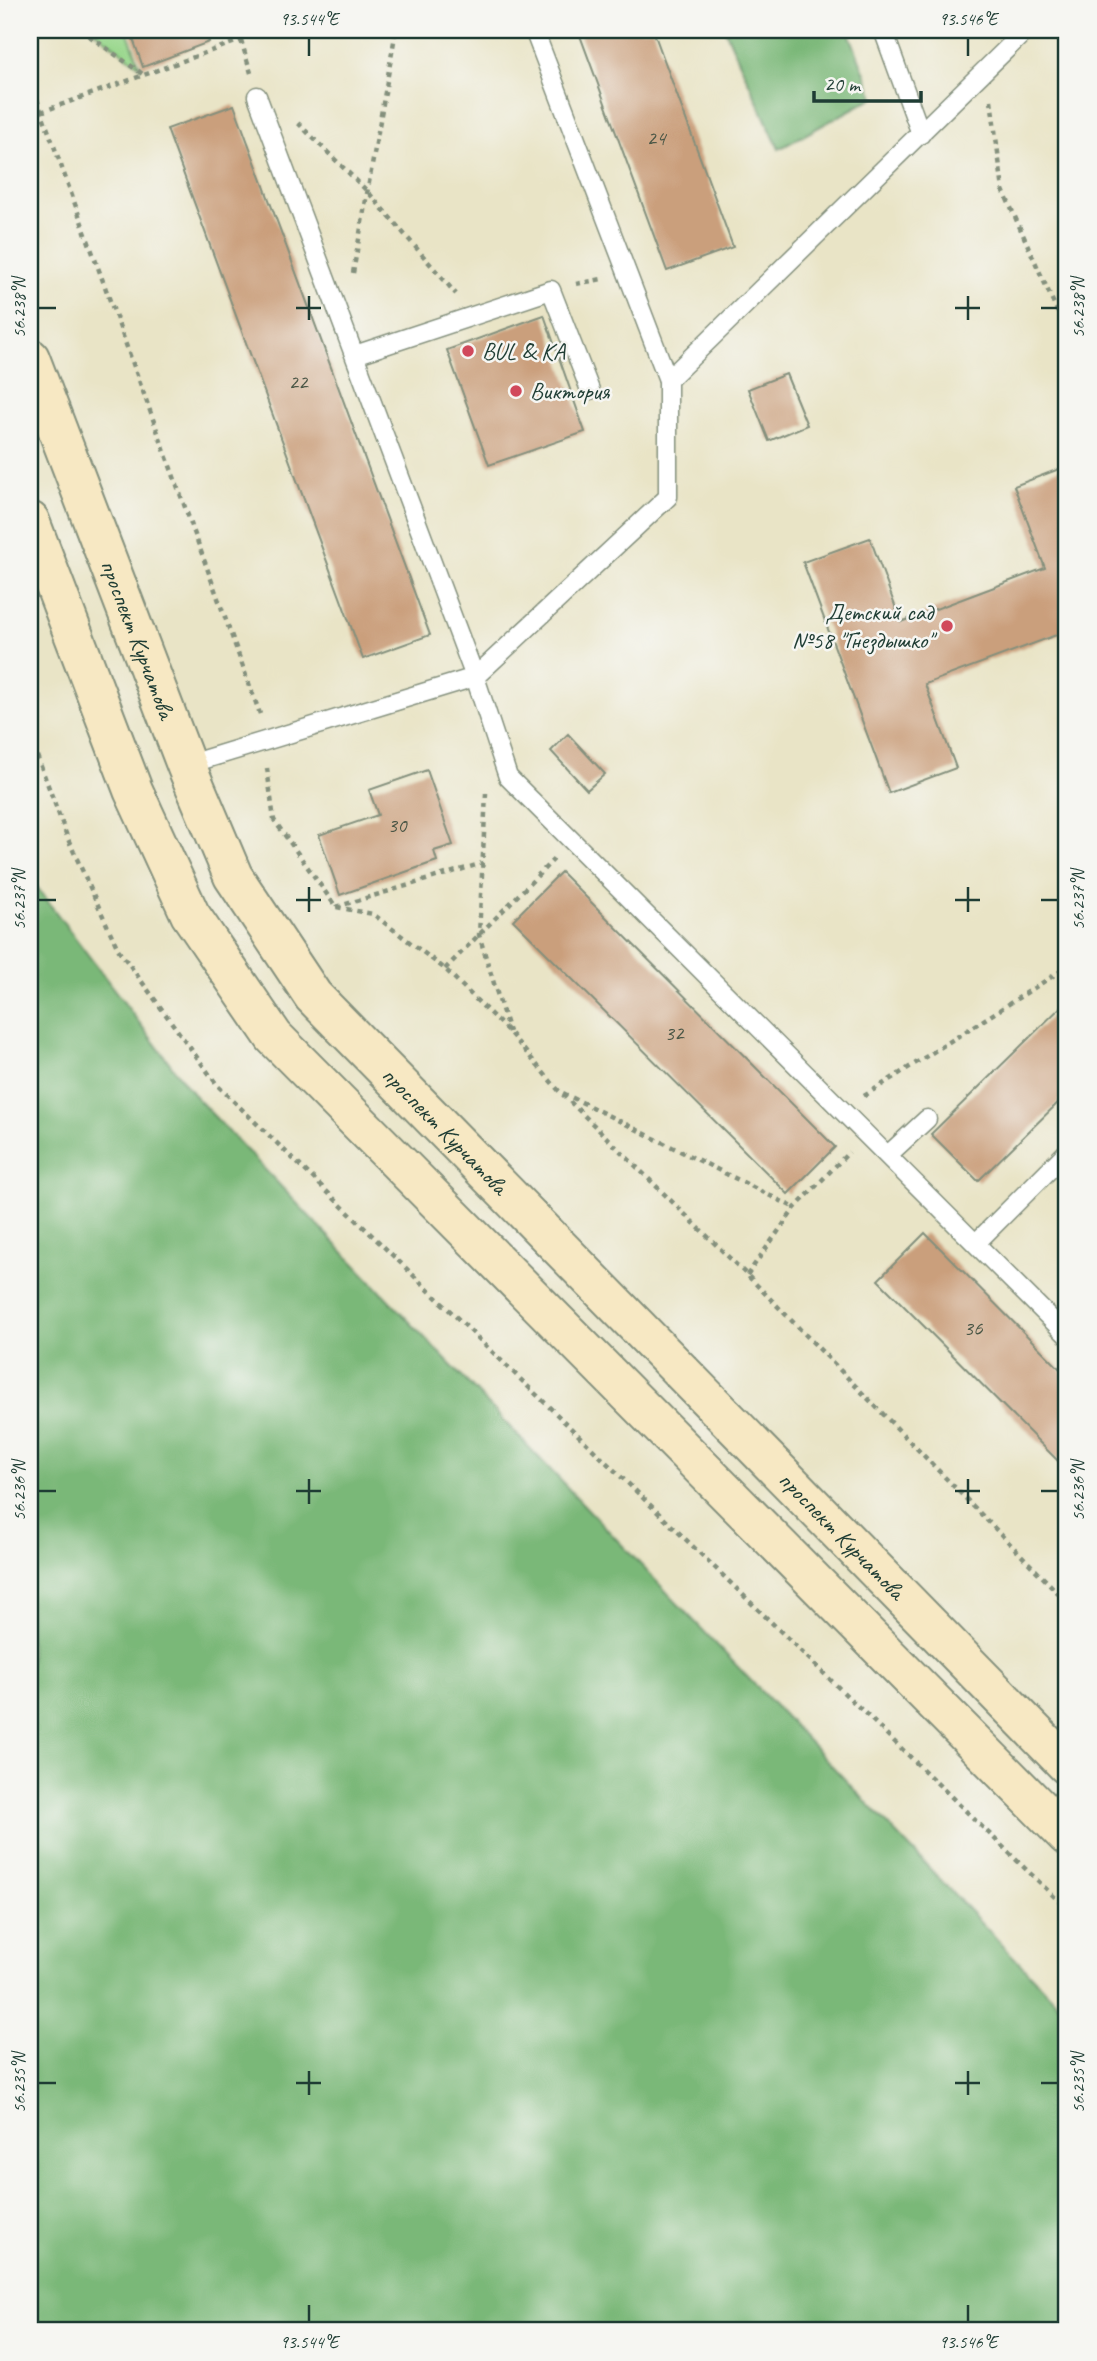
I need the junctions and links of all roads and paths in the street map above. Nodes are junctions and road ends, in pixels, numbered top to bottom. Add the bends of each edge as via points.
1 (80, 30) edge
2 (238, 30) edge
3 (396, 30) edge
4 (534, 30) edge
5 (883, 30) edge
6 (1026, 30) edge
7 (242, 40) junction
8 (987, 69) junction
9 (145, 76) junction
10 (30, 80) edge
11 (255, 87) joint
12 (41, 112) junction
13 (291, 116) dead end
14 (922, 134) junction
15 (368, 192) junction
16 (627, 273) junction
17 (551, 290) junction
18 (475, 315) junction
19 (344, 326) junction
20 (1067, 333) edge
21 (355, 355) junction
22 (30, 358) edge
23 (668, 380) junction
24 (590, 390) dead end
25 (30, 521) edge
26 (475, 677) junction
27 (30, 737) edge
28 (264, 742) junction
29 (186, 765) junction
30 (487, 786) dead end
31 (572, 841) junction
32 (483, 863) junction
33 (336, 907) junction
34 (479, 935) junction
35 (1067, 967) edge
36 (445, 969) junction
37 (313, 996) junction
38 (509, 1032) junction
39 (274, 1037) junction
40 (559, 1091) junction
41 (843, 1110) junction
42 (927, 1119) dead end
43 (866, 1134) junction
44 (1067, 1152) edge
45 (888, 1155) junction
46 (795, 1208) junction
47 (976, 1243) junction
48 (747, 1275) junction
49 (1067, 1335) edge
50 (1067, 1602) edge
51 (1067, 1765) edge
52 (1067, 1836) edge
53 (1067, 1909) edge

1 - 9 path
2 - 7 path
3 - 15 path
4 - 16 lane
5 - 14 lane
6 - 8 lane
7 - 9 path
7 - 11 path
8 - 14 lane
8 - 20 path via 1003,190
9 - 12 path
10 - 12 path
11 - 19 lane
12 - 28 path via 259,708
13 - 15 path
14 - 23 lane
15 - 18 path
15 - 19 path
16 - 17 path
16 - 23 lane
17 - 18 lane
17 - 24 lane
18 - 21 lane
19 - 21 lane
21 - 26 lane
22 - 29 main road, проспект Курчатова
23 - 26 lane via 668,497
25 - 39 main road, проспект Курчатова via 133,790 190,914
26 - 28 lane
26 - 31 lane via 508,777
27 - 53 path via 68,839 118,949 218,1086
28 - 29 lane
28 - 33 path via 274,820
29 - 37 main road, проспект Курчатова via 233,876
30 - 32 path
31 - 34 path
31 - 41 lane
32 - 33 path
32 - 34 path
33 - 36 path via 373,915
34 - 36 path
34 - 38 path
35 - 41 path
36 - 38 path
37 - 39 main road
37 - 51 main road, проспект Курчатова
38 - 40 path
39 - 52 main road, проспект Курчатова
40 - 46 path
40 - 48 path
41 - 43 lane
42 - 45 lane
43 - 45 lane
43 - 46 path
44 - 47 lane
45 - 47 lane
46 - 48 path
47 - 49 lane
48 - 50 path

